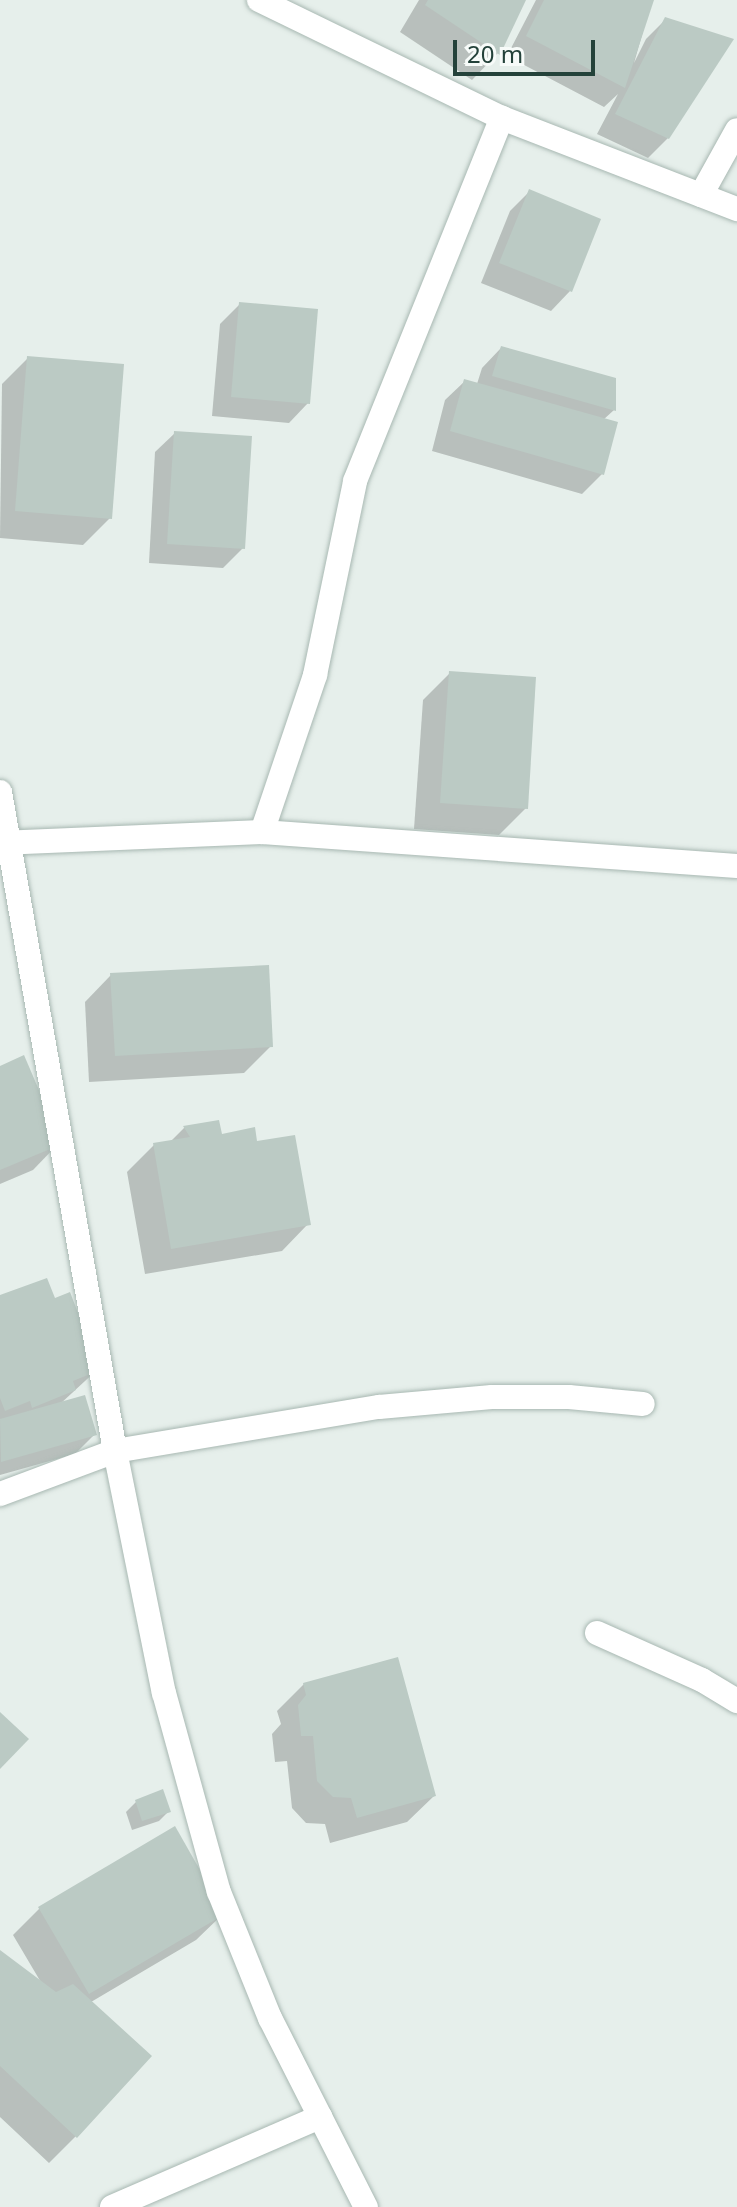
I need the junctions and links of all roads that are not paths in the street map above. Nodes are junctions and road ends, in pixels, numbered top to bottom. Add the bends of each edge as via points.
1 (259, 0) edge
2 (502, 118) junction
3 (737, 130) edge
4 (701, 195) junction
5 (737, 209) edge
6 (0, 792) edge
7 (262, 832) junction
8 (3, 842) edge
9 (737, 866) edge
10 (643, 1404) dead end
11 (115, 1451) junction
12 (0, 1494) edge
13 (597, 1633) dead end
14 (737, 1701) edge
15 (320, 2117) junction
16 (112, 2207) edge
17 (366, 2207) edge

1 - 2 street
2 - 4 street
2 - 7 street via 355,481 315,675
3 - 4 street
4 - 5 street
6 - 8 street
7 - 8 street
7 - 9 street
8 - 11 street via 50,1068
10 - 11 street via 492,1397 379,1407
11 - 12 street
11 - 15 street via 164,1693 219,1892 270,2018
13 - 14 street
15 - 16 street
15 - 17 street

